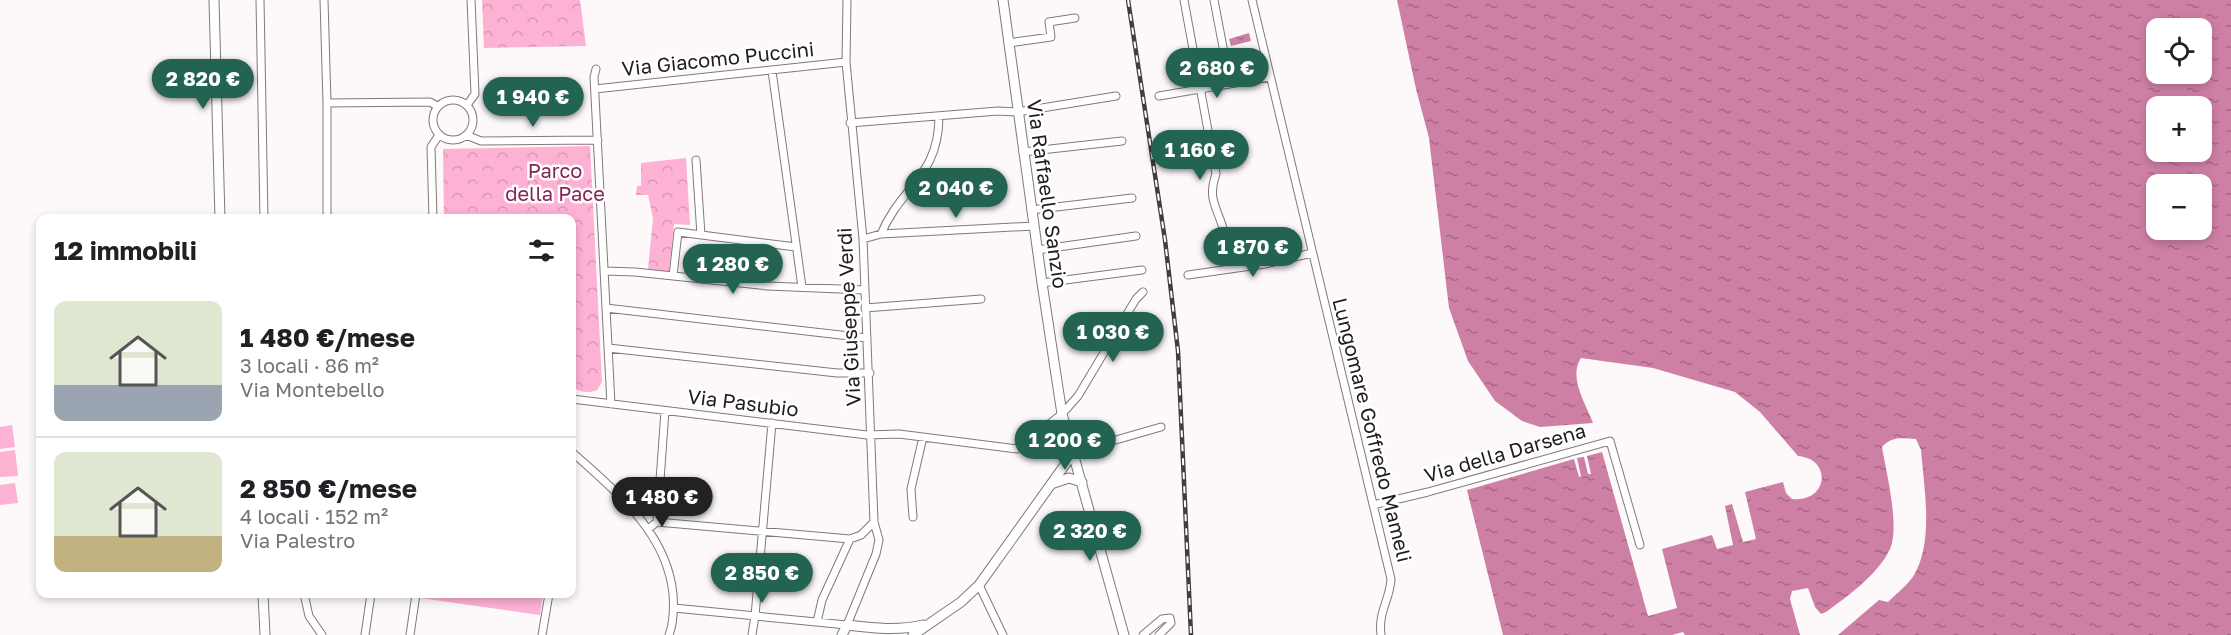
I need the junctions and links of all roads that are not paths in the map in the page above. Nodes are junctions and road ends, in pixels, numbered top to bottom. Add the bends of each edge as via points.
1 (214, 0) edge
2 (260, 0) edge
3 (324, 0) edge
4 (471, 0) edge
5 (847, 0) edge
6 (1003, 0) edge
7 (1184, 0) edge
8 (1214, 0) edge
9 (1252, 0) edge
10 (1075, 18) dead end
11 (1008, 43) junction
12 (846, 62) junction
13 (596, 69) dead end
14 (772, 70) junction
15 (1270, 76) junction
16 (1230, 84) junction
17 (595, 89) junction
18 (1200, 89) junction
19 (1116, 96) dead end
20 (1159, 96) dead end
21 (327, 104) junction
22 (468, 105) junction
23 (437, 106) junction
24 (1017, 112) junction
25 (939, 116) junction
26 (850, 123) junction
27 (439, 135) junction
28 (466, 135) junction
29 (598, 140) junction
30 (1122, 141) dead end
31 (1023, 152) junction
32 (696, 160) dead end
33 (1132, 198) dead end
34 (1031, 210) junction
35 (220, 214) edge
36 (264, 214) edge
37 (327, 214) edge
38 (433, 214) edge
39 (1034, 226) junction
40 (880, 234) junction
41 (701, 235) junction
42 (1136, 236) dead end
43 (863, 239) junction
44 (796, 247) junction
45 (1037, 250) junction
46 (1312, 253) junction
47 (1230, 268) junction
48 (1142, 270) dead end
49 (604, 271) junction
50 (1188, 275) dead end
51 (673, 276) junction
52 (1041, 283) junction
53 (801, 287) junction
54 (864, 290) junction
55 (1143, 292) dead end
56 (981, 299) dead end
57 (606, 308) junction
58 (865, 308) junction
59 (867, 338) junction
60 (609, 348) junction
61 (870, 373) junction
62 (576, 400) edge
63 (611, 404) junction
64 (665, 411) junction
65 (1062, 414) junction
66 (772, 423) junction
67 (1161, 427) dead end
68 (872, 435) junction
69 (922, 437) junction
70 (1074, 452) junction
71 (576, 456) edge
72 (1082, 482) junction
73 (1052, 483) junction
74 (1373, 505) junction
75 (913, 517) dead end
76 (657, 522) junction
77 (874, 522) junction
78 (648, 529) junction
79 (763, 530) junction
80 (850, 538) junction
81 (1640, 545) dead end
82 (979, 585) junction
83 (263, 598) edge
84 (305, 598) edge
85 (370, 598) edge
86 (415, 598) edge
87 (548, 598) edge
88 (674, 608) junction
89 (755, 616) junction
90 (817, 622) junction
91 (847, 625) junction
92 (925, 625) junction
93 (891, 632) edge
94 (265, 635) edge
95 (322, 635) edge
96 (365, 635) edge
97 (410, 635) edge
98 (542, 635) edge
99 (669, 635) edge
100 (752, 635) edge
101 (842, 635) edge
102 (913, 635) edge
103 (1004, 635) edge
104 (1124, 635) edge
105 (1143, 635) edge
106 (1159, 635) edge
107 (1381, 635) edge

1 - 35 main road
2 - 36 street
3 - 21 street
4 - 22 street via 475,94
5 - 12 street, Via Giuseppe Verdi
6 - 11 main road, Via Raffaello Sanzio
7 - 18 street
8 - 16 street
9 - 15 street, Lungomare Goffredo Mameli
10 - 11 street via 1048,22 1051,37
11 - 24 main road, Via Raffaello Sanzio
12 - 14 street, Via Giacomo Puccini
12 - 26 street, Via Giuseppe Verdi
13 - 17 street
14 - 17 street, Via Giacomo Puccini
14 - 44 street
15 - 16 street
15 - 46 street, Lungomare Goffredo Mameli
16 - 18 street
17 - 29 street
18 - 20 street
18 - 47 street via 1216,174 1211,189
19 - 24 street
21 - 23 street via 429,102
21 - 37 street
22 - 23 street via 449,99
22 - 28 street via 473,124
23 - 27 street via 432,124
24 - 25 street
24 - 31 main road, Via Raffaello Sanzio
25 - 26 street
25 - 40 street via 928,167 891,212
26 - 43 street, Via Giuseppe Verdi
27 - 28 street via 455,140
27 - 38 street via 431,147
28 - 29 street via 481,141
29 - 49 street
30 - 31 street
31 - 34 main road, Via Raffaello Sanzio
32 - 41 street
33 - 34 street
34 - 39 main road, Via Raffaello Sanzio
39 - 40 street
39 - 45 main road, Via Raffaello Sanzio
40 - 43 street
41 - 44 street
41 - 51 street via 678,232
42 - 45 street
43 - 54 street, Via Giuseppe Verdi
44 - 53 street
45 - 52 main road, Via Raffaello Sanzio
46 - 47 street
46 - 74 street, Lungomare Goffredo Mameli
47 - 50 street
48 - 52 street
49 - 51 street
49 - 57 street
51 - 53 street
52 - 65 main road, Via Raffaello Sanzio
53 - 54 street
54 - 58 street, Via Giuseppe Verdi
55 - 65 street via 1078,396
56 - 58 street
57 - 59 street
57 - 60 street
58 - 59 street, Via Giuseppe Verdi
59 - 61 street, Via Giuseppe Verdi
60 - 61 street via 837,374
60 - 63 street
61 - 68 street, Via Giuseppe Verdi
62 - 63 street, Via Pasubio
63 - 64 street, Via Pasubio
64 - 66 street, Via Pasubio
64 - 76 street
65 - 69 street, Via Pasubio via 1017,449
65 - 70 main road, Via Raffaello Sanzio
66 - 68 street, Via Pasubio
66 - 79 street
67 - 70 street
68 - 69 street, Via Pasubio
68 - 77 street, Via Giuseppe Verdi
69 - 75 street via 912,489
70 - 72 main road, Via Raffaello Sanzio
70 - 73 main road
71 - 78 street
72 - 73 main road via 1069,478
72 - 104 main road, Via Raffaello Sanzio
73 - 82 main road
74 - 81 street, Via della Darsena via 1610,441
74 - 107 street, Lungomare Goffredo Mameli via 1390,579 1382,607
76 - 78 street
76 - 79 street
77 - 80 street via 861,535
77 - 91 street, Via Giuseppe Verdi via 879,540 876,554
78 - 88 street via 666,565
79 - 80 street
79 - 89 street
80 - 90 street via 822,600
82 - 92 main road
82 - 103 street
83 - 94 main road
84 - 95 street via 309,616
85 - 96 street
86 - 97 street
87 - 98 street
88 - 89 street
88 - 99 street
89 - 90 street
89 - 100 street
90 - 91 street
91 - 93 main road
91 - 101 main road
92 - 93 main road
92 - 102 main road
105 - 106 street via 1162,619 1170,618 1171,623

